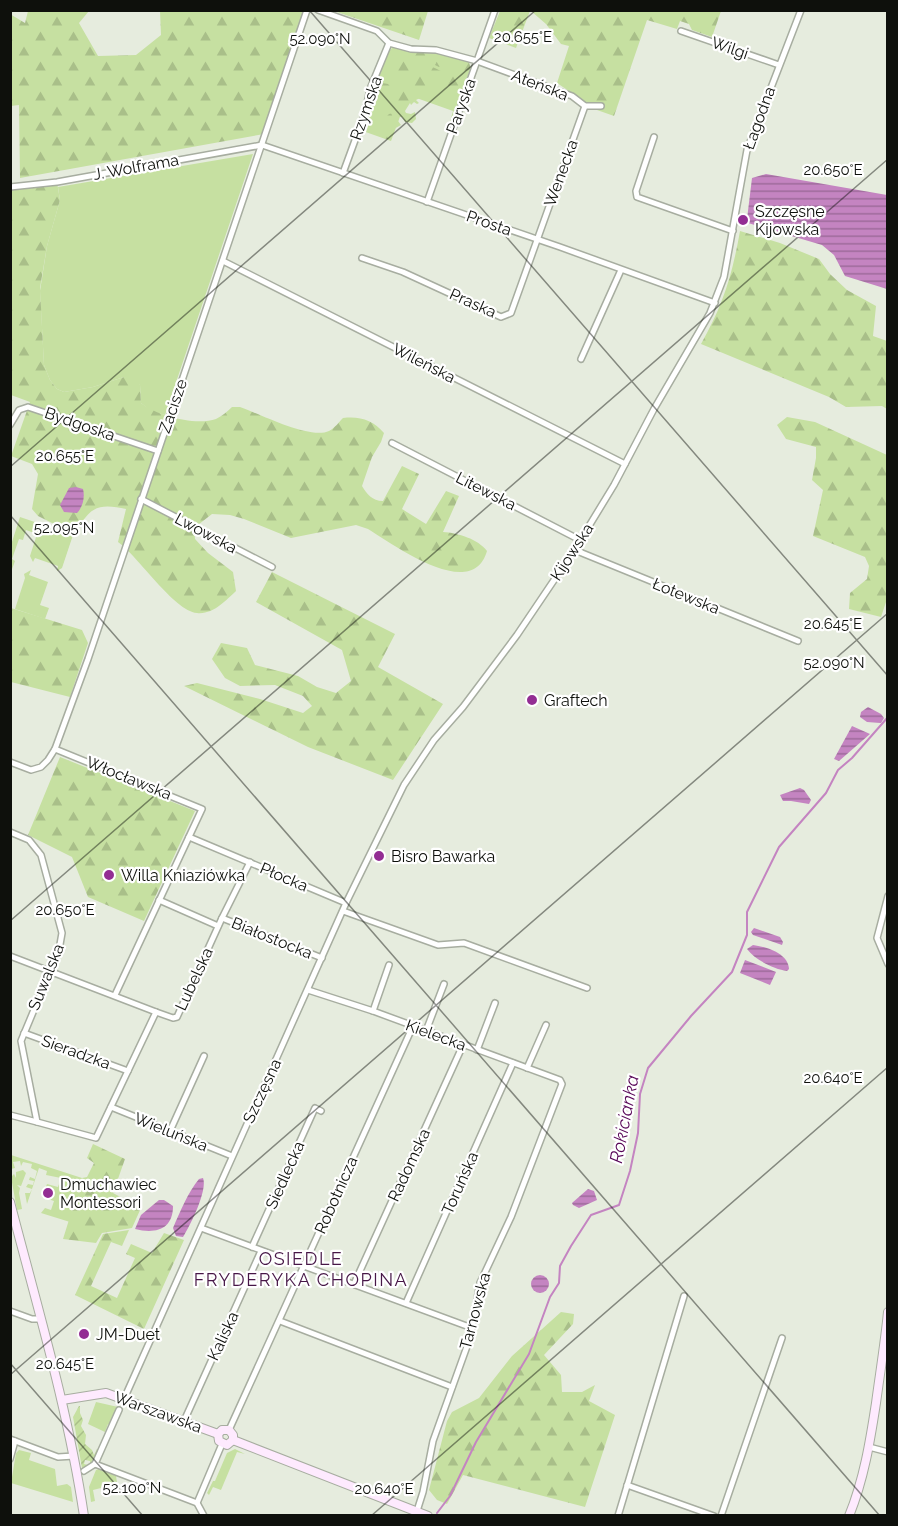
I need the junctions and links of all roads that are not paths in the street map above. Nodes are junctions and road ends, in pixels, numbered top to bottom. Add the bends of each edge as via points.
1 (307, 10) edge
2 (318, 10) edge
3 (495, 10) edge
4 (801, 10) edge
5 (681, 31) dead end
6 (389, 43) junction
7 (477, 61) junction
8 (779, 65) junction
9 (585, 106) junction
10 (602, 106) dead end
11 (654, 137) dead end
12 (262, 145) junction
13 (343, 172) junction
14 (10, 187) edge
15 (427, 202) junction
16 (733, 231) junction
17 (537, 240) junction
18 (362, 258) dead end
19 (223, 261) junction
20 (621, 270) junction
21 (715, 303) junction
22 (581, 359) dead end
23 (10, 425) edge
24 (392, 443) dead end
25 (158, 451) junction
26 (625, 464) junction
27 (141, 499) junction
28 (580, 540) junction
29 (575, 549) junction
30 (272, 567) dead end
31 (798, 641) dead end
32 (55, 748) junction
33 (10, 762) edge
34 (404, 785) joint
35 (10, 832) edge
36 (189, 837) junction
37 (250, 862) junction
38 (888, 896) edge
39 (159, 900) junction
40 (346, 903) junction
41 (343, 910) junction
42 (222, 918) junction
43 (218, 926) junction
44 (10, 956) edge
45 (322, 958) junction
46 (888, 964) edge
47 (389, 965) dead end
48 (50, 971) junction
49 (444, 984) dead end
50 (587, 988) dead end
51 (308, 990) junction
52 (115, 995) junction
53 (495, 1003) dead end
54 (373, 1011) junction
55 (156, 1012) junction
56 (546, 1025) dead end
57 (413, 1026) junction
58 (426, 1031) junction
59 (24, 1033) junction
60 (464, 1045) junction
61 (477, 1050) junction
62 (204, 1056) dead end
63 (513, 1063) junction
64 (527, 1068) junction
65 (128, 1071) junction
66 (562, 1084) joint
67 (111, 1107) junction
68 (321, 1111) dead end
69 (10, 1115) edge
70 (37, 1122) junction
71 (170, 1131) junction
72 (232, 1156) junction
73 (10, 1202) edge
74 (201, 1228) junction
75 (252, 1247) junction
76 (261, 1251) junction
77 (304, 1266) junction
78 (354, 1284) junction
79 (684, 1296) dead end
80 (406, 1303) junction
81 (10, 1311) edge
82 (888, 1312) edge
83 (41, 1319) junction
84 (280, 1321) junction
85 (472, 1328) junction
86 (782, 1338) dead end
87 (452, 1387) junction
88 (123, 1399) junction
89 (62, 1400) junction
90 (119, 1410) dead end
91 (184, 1421) junction
92 (229, 1430) junction
93 (218, 1434) junction
94 (13, 1440) edge
95 (233, 1440) junction
96 (222, 1444) junction
97 (868, 1450) junction
98 (888, 1452) edge
99 (74, 1456) junction
100 (10, 1459) edge
101 (95, 1464) junction
102 (84, 1471) dead end
103 (627, 1485) junction
104 (197, 1503) junction
105 (417, 1511) junction
106 (84, 1515) edge
107 (204, 1515) edge
108 (428, 1515) edge
109 (618, 1515) edge
110 (714, 1515) edge
111 (721, 1515) edge
112 (849, 1515) edge

1 - 12 street, Zacisze
2 - 6 street via 377,31
3 - 7 street, Paryska
4 - 8 street, Łagodna
5 - 8 street, Wilgi
6 - 7 street, Ateńska
6 - 13 street, Rzymska
7 - 9 street, Ateńska via 572,96
7 - 15 street, Paryska
8 - 16 street, Łagodna via 747,150
9 - 10 street, Ateńska
9 - 17 street, Wenecka
11 - 16 street via 637,196
12 - 13 street, Prosta
12 - 14 street, J. Wolframa
12 - 19 street, Zacisze
13 - 15 street, Prosta
15 - 17 street, Prosta
16 - 21 street, Łagodna
17 - 18 street, Praska via 511,313 501,317 403,272
17 - 20 street, Prosta
19 - 25 street, Zacisze
19 - 26 street, Wileńska
20 - 21 street, Prosta
20 - 22 street
21 - 26 street, Kijowska
23 - 25 street, Bydgoska via 19,410 28,407
24 - 28 street, Litewska
25 - 27 street, Zacisze
26 - 28 street, Kijowska
27 - 30 street, Lwowska
27 - 32 street, Zacisze
28 - 29 street, Kijowska
29 - 31 street, Łotewska
29 - 34 street, Kijowska via 517,635 434,740
32 - 33 street, Zacisze via 45,764 36,769
32 - 36 street, Włocławska via 202,808
34 - 40 street, Szczęsna
35 - 48 street, Suwalska via 29,840 43,861 62,933
36 - 37 street, Płocka
36 - 39 street
37 - 40 street, Płocka
37 - 42 street, Lubelska
38 - 46 street via 877,938
39 - 43 street, Białostocka
39 - 52 street
40 - 41 street, Szczęsna
41 - 45 street, Szczęsna
41 - 50 street via 438,945 464,943
42 - 43 street, Lubelska
42 - 45 street, Białostocka
43 - 55 street, Lubelska via 177,1017
44 - 48 street
45 - 51 street, Szczęsna
47 - 54 street
48 - 52 street
48 - 59 street, Suwalska
49 - 58 street
51 - 54 street, Kielecka
51 - 72 street, Szczęsna
52 - 55 street
53 - 61 street
54 - 57 street, Kielecka
55 - 65 street, Lubelska
56 - 64 street
57 - 58 street, Kielecka
57 - 77 street, Robotnicza
58 - 60 street, Kielecka
59 - 65 street, Sieradzka
59 - 70 street via 21,1046
60 - 61 street, Kielecka
60 - 78 street, Radomska
61 - 63 street, Kielecka
62 - 71 street
63 - 64 street, Kielecka
63 - 80 street, Toruńska
64 - 66 street, Kielecka
65 - 67 street, Lubelska
66 - 85 street, Tarnowska via 511,1217 482,1275
67 - 70 street, Lubelska via 96,1138
67 - 71 street, Wieluńska
68 - 75 street, Siedlecka via 315,1108
69 - 70 street
71 - 72 street, Wieluńska
72 - 74 street, Szczęsna
73 - 83 street
74 - 75 street
74 - 88 street, Szczęsna
75 - 76 street
76 - 77 street
76 - 91 street, Kaliska
77 - 78 street
77 - 84 street, Robotnicza
78 - 80 street
79 - 103 street
80 - 85 street
81 - 83 street
82 - 97 street
83 - 89 street
84 - 87 street
84 - 92 street, Robotnicza
85 - 87 street, Tarnowska
86 - 111 street
87 - 105 street, Tarnowska via 433,1441
88 - 89 street, Warszawska via 101,1393
88 - 91 street, Warszawska
89 - 99 street
90 - 101 street
91 - 93 street, Warszawska
92 - 93 street, Warszawska
92 - 95 street
93 - 96 street, Warszawska
94 - 99 street via 55,1456
94 - 100 street
95 - 96 street
95 - 105 street
96 - 104 street
97 - 98 street
97 - 112 street
99 - 106 street
101 - 102 street
101 - 104 street
103 - 109 street
103 - 110 street
104 - 107 street
105 - 108 street

